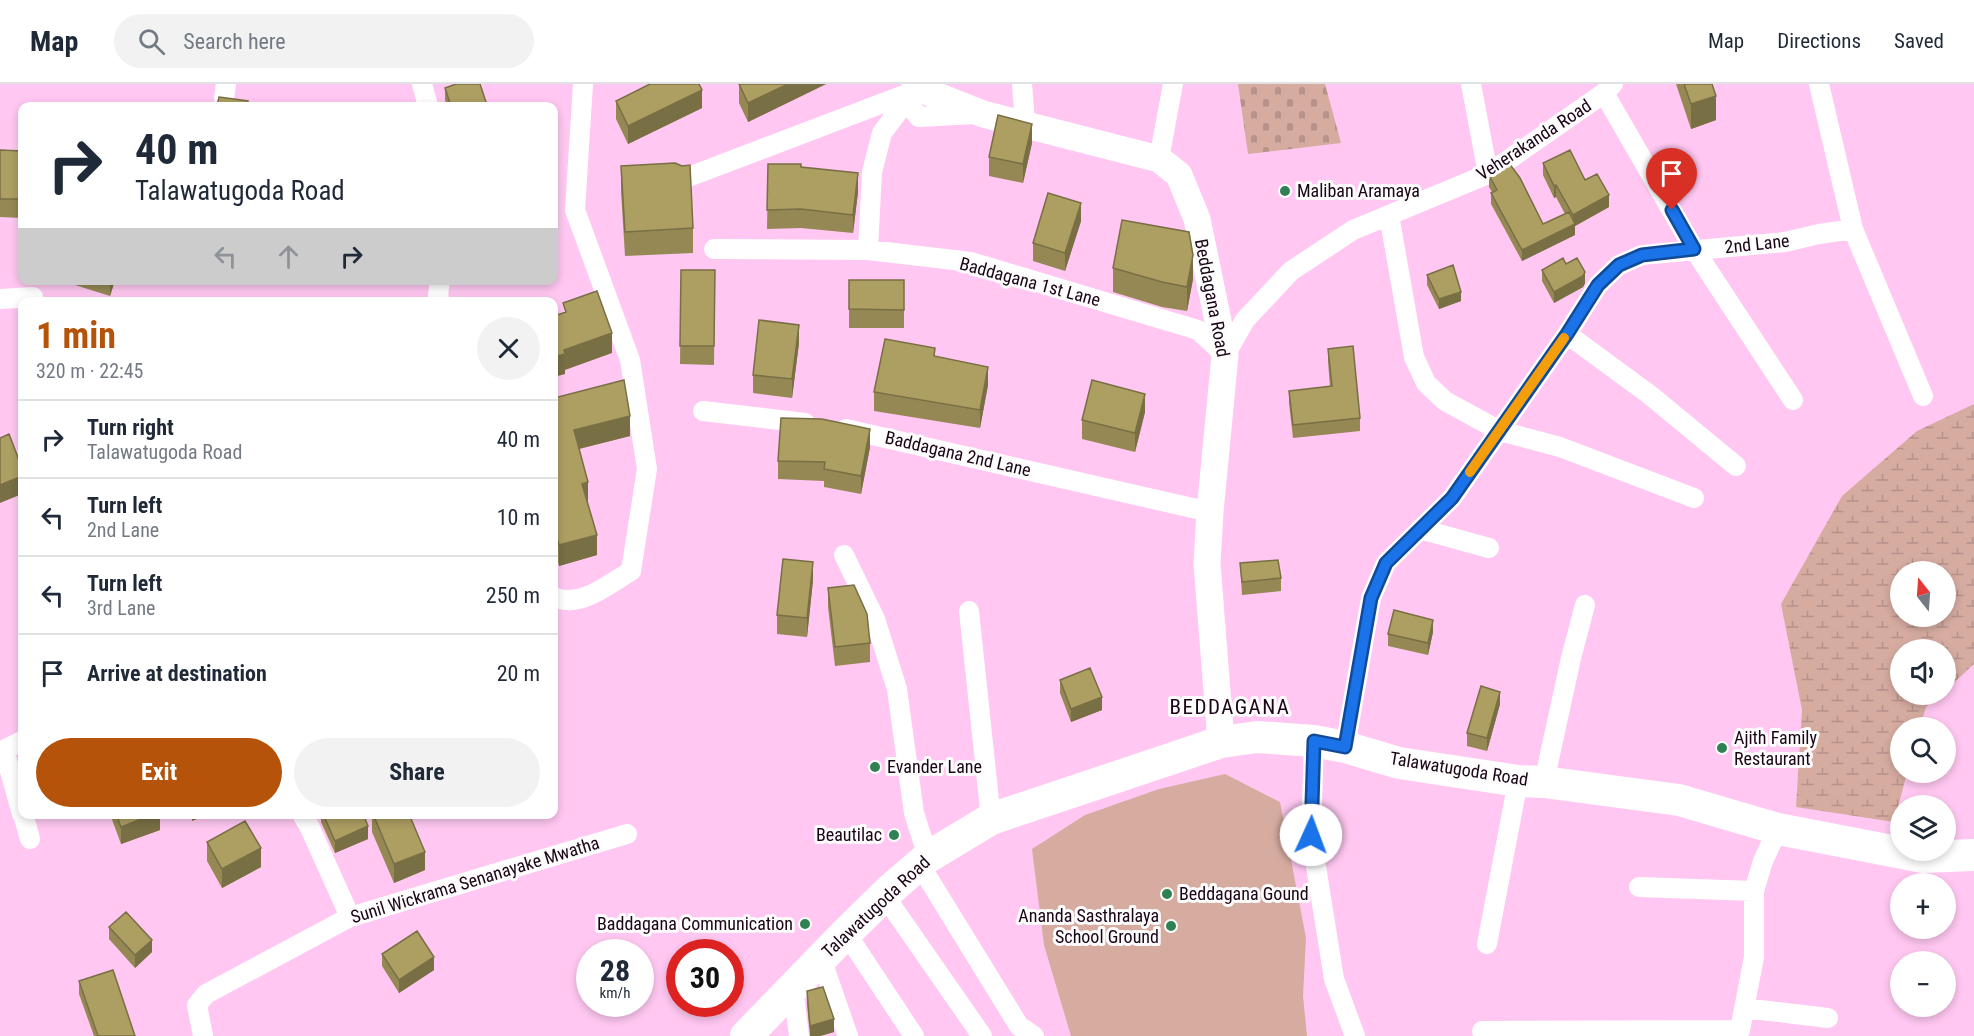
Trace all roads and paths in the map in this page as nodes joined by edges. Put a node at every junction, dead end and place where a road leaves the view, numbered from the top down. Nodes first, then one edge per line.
1 (422, 84) edge
2 (583, 84) edge
3 (1022, 84) edge
4 (1173, 84) edge
5 (1471, 84) edge
6 (1819, 84) edge
7 (1608, 89) edge
8 (914, 91) edge
9 (427, 102) edge
10 (1025, 124) junction
11 (1159, 159) junction
12 (1488, 174) junction
13 (683, 179) edge
14 (1389, 215) junction
15 (1853, 229) junction
16 (714, 249) dead end
17 (1694, 249) junction
18 (868, 250) junction
19 (33, 293) edge
20 (0, 299) edge
21 (1567, 334) junction
22 (1225, 356) junction
23 (1923, 396) dead end
24 (1793, 400) dead end
25 (703, 411) dead end
26 (1500, 431) junction
27 (1736, 466) dead end
28 (1694, 498) dead end
29 (1209, 512) junction
30 (1420, 529) junction
31 (1489, 548) dead end
32 (844, 555) dead end
33 (558, 599) edge
34 (1585, 605) dead end
35 (969, 611) dead end
36 (1314, 741) junction
37 (1221, 742) junction
38 (18, 743) edge
39 (1345, 747) junction
40 (2, 751) edge
41 (1531, 781) junction
42 (18, 799) edge
43 (24, 819) edge
44 (304, 819) edge
45 (991, 819) junction
46 (1778, 829) junction
47 (627, 834) dead end
48 (30, 839) dead end
49 (1974, 855) edge
50 (924, 861) junction
51 (1639, 887) dead end
52 (1754, 891) junction
53 (884, 895) junction
54 (350, 917) junction
55 (846, 933) junction
56 (1487, 944) dead end
57 (821, 958) junction
58 (793, 988) junction
59 (1744, 1008) junction
60 (1828, 1018) dead end
61 (1482, 1031) dead end
62 (1738, 1033) edge
63 (203, 1036) edge
64 (746, 1036) edge
65 (799, 1036) edge
66 (848, 1036) edge
67 (914, 1036) edge
68 (982, 1036) edge
69 (1034, 1036) edge
70 (1355, 1036) edge

1 - 9 street
2 - 33 street
3 - 10 street
4 - 11 street
5 - 12 street
6 - 15 street
7 - 12 street, Veherakanda Road
7 - 17 street
8 - 10 street, Beddagana Road
8 - 13 street
8 - 18 street
10 - 11 street, Beddagana Road
11 - 22 street, Beddagana Road
12 - 14 street, Veherakanda Road
14 - 22 street, Veherakanda Road
14 - 26 street
15 - 17 street, 2nd Lane
15 - 23 street
16 - 18 street, Baddagana 1st Lane
17 - 21 street, 2nd Lane
17 - 24 street
18 - 22 street, Baddagana 1st Lane
19 - 20 street
21 - 26 street, 2nd Lane
21 - 27 street
22 - 29 street, Beddagana Road
25 - 29 street, Baddagana 2nd Lane
26 - 28 street
26 - 30 street, 2nd Lane
29 - 37 street, Beddagana Road
30 - 31 street
30 - 39 street, 2nd Lane
32 - 50 street
34 - 41 street
35 - 45 street
36 - 37 main road, Talawatugoda Road
36 - 39 main road, Talawatugoda Road
36 - 70 street
37 - 45 main road, Talawatugoda Road
38 - 40 street
39 - 41 main road, Talawatugoda Road
40 - 42 street
41 - 46 main road, Talawatugoda Road
41 - 56 street
43 - 48 street
44 - 54 street
45 - 50 main road, Talawatugoda Road
46 - 49 main road, Talawatugoda Road
46 - 52 street
47 - 54 street, Sunil Wickrama Senanayake Mwatha
50 - 53 main road, Talawatugoda Road
50 - 69 street
51 - 52 street
52 - 59 street
53 - 55 main road, Talawatugoda Road
53 - 68 street
54 - 63 street, Sunil Wickrama Senanayake Mwatha
55 - 57 main road, Talawatugoda Road
55 - 67 street
57 - 58 main road, Talawatugoda Road
57 - 66 street
58 - 64 main road, Talawatugoda Road
58 - 65 street
59 - 60 street
59 - 62 street
61 - 62 street

